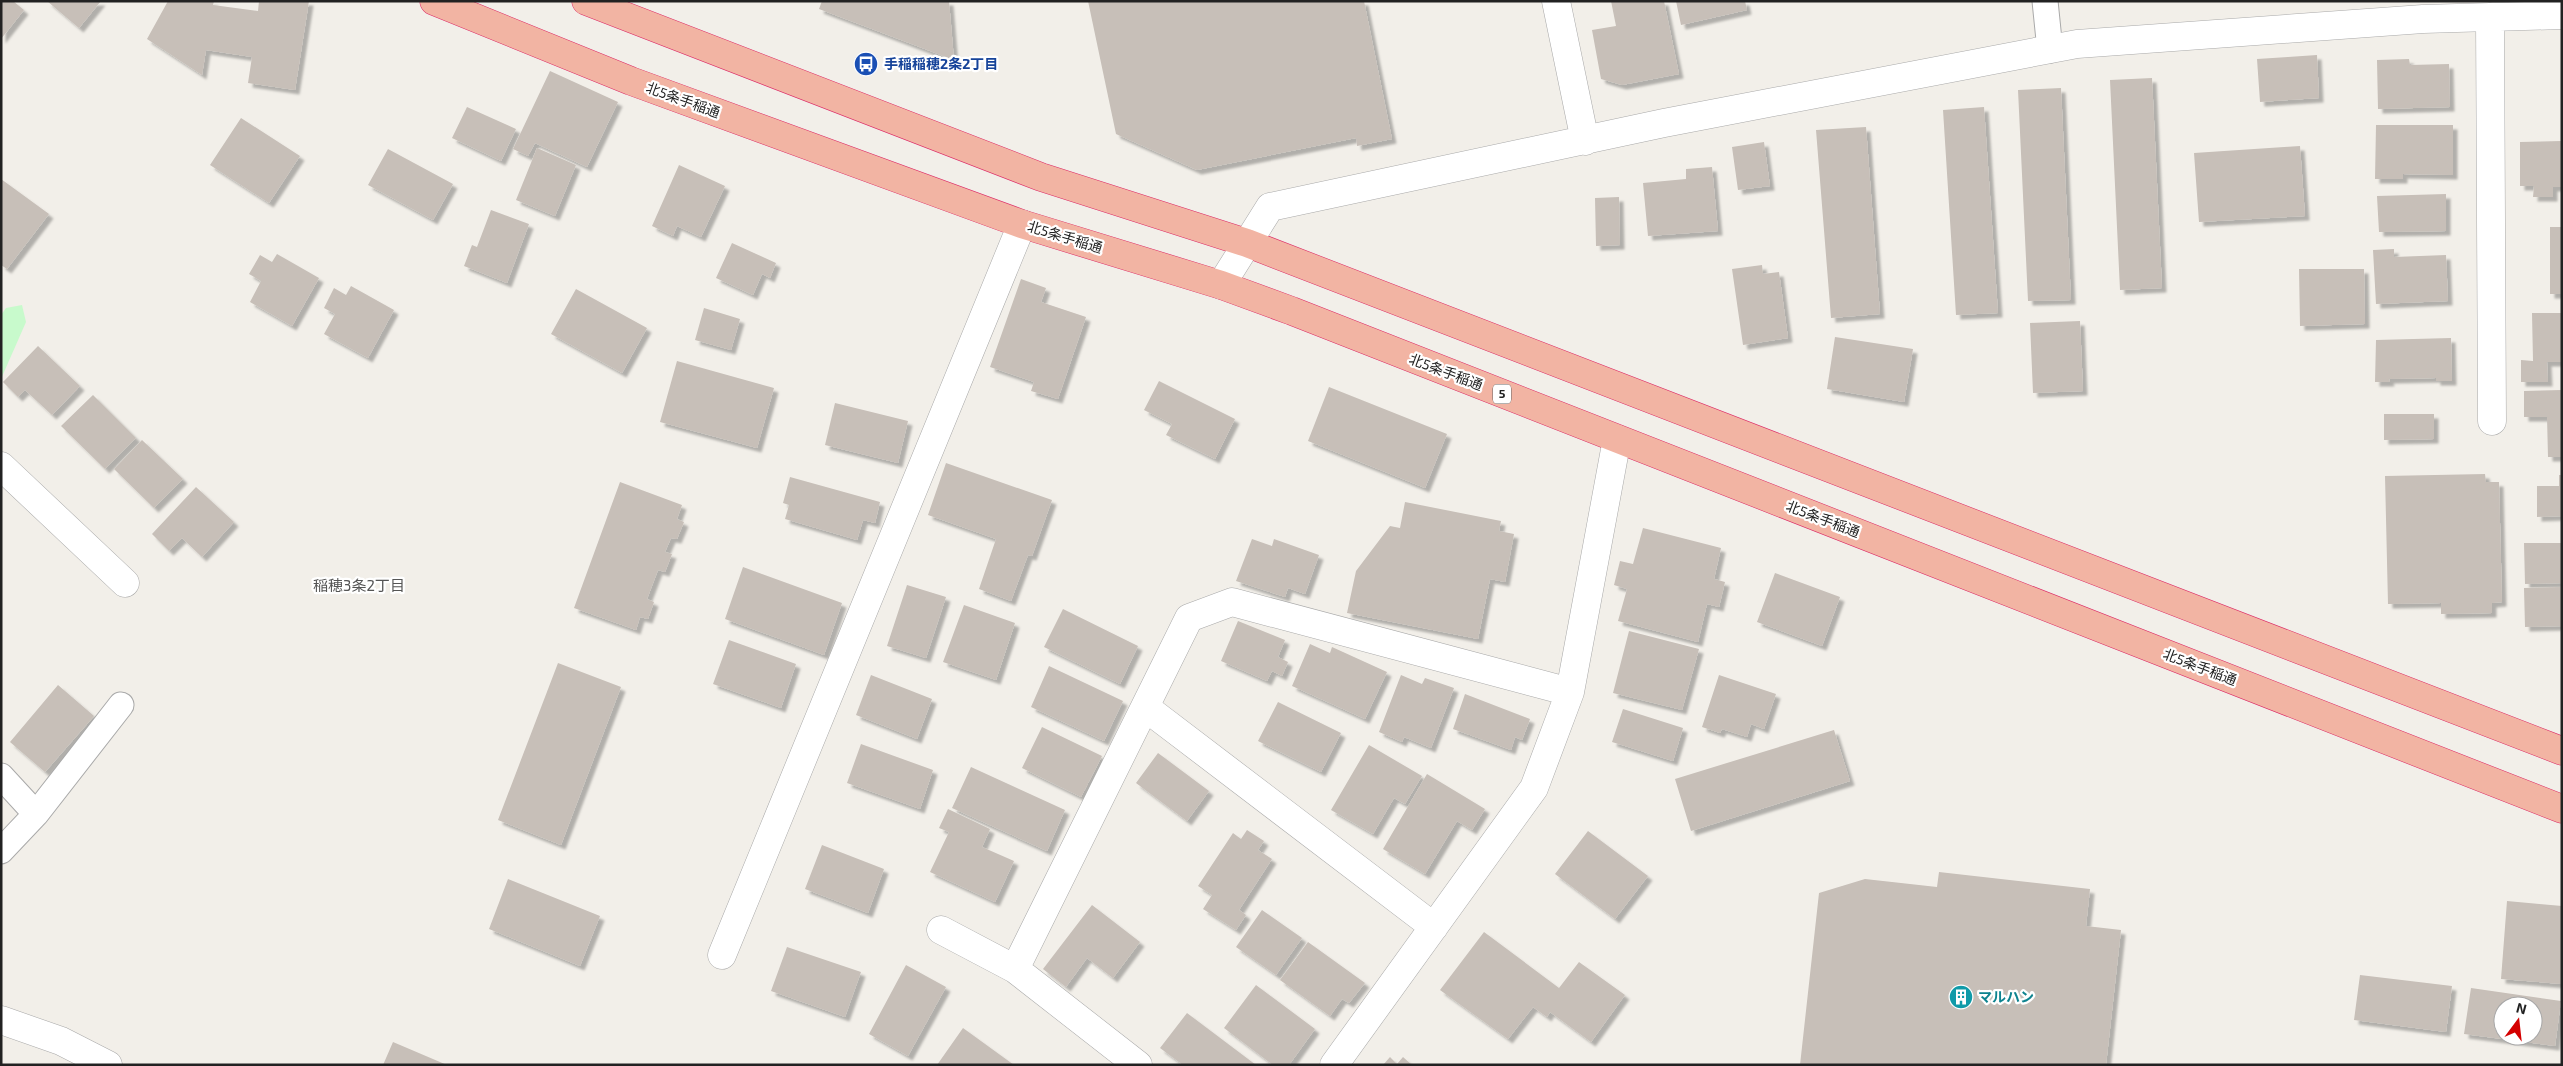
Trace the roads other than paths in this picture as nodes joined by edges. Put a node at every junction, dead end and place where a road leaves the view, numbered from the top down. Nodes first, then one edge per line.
1 (434, 1) edge
2 (586, 1) edge
3 (1556, 1) edge
4 (2045, 1) edge
5 (2520, 9) edge
6 (2339, 13) edge
7 (2562, 15) edge
8 (2490, 17) junction
9 (2050, 50) junction
10 (1584, 141) junction
11 (1022, 224) junction
12 (1247, 242) junction
13 (1221, 285) junction
14 (2492, 421) dead end
15 (1617, 438) junction
16 (1, 466) edge
17 (125, 583) dead end
18 (1570, 692) junction
19 (121, 705) dead end
20 (1145, 707) junction
21 (2562, 751) edge
22 (1, 776) edge
23 (2562, 809) edge
24 (36, 814) junction
25 (1, 851) edge
26 (1434, 927) junction
27 (941, 930) dead end
28 (722, 955) dead end
29 (1015, 969) junction
30 (1, 1020) edge
31 (108, 1065) edge
32 (1138, 1065) edge
33 (1334, 1065) edge

1 - 11 highway, 北5条手稲通 / 5
2 - 12 highway
3 - 10 street
4 - 9 lane
5 - 7 street
5 - 8 street
6 - 8 street
6 - 9 street
8 - 14 street
9 - 10 street
10 - 12 street
11 - 13 highway, 北5条手稲通 / 5
11 - 28 street
12 - 13 street
12 - 21 highway
13 - 15 highway, 北5条手稲通 / 5
15 - 18 street
15 - 23 highway, 北5条手稲通 / 5
16 - 17 street
18 - 20 street
18 - 26 street
19 - 24 lane
20 - 26 street
20 - 29 street
22 - 24 lane
24 - 25 lane
26 - 33 street
27 - 29 street
29 - 32 street
30 - 31 street

